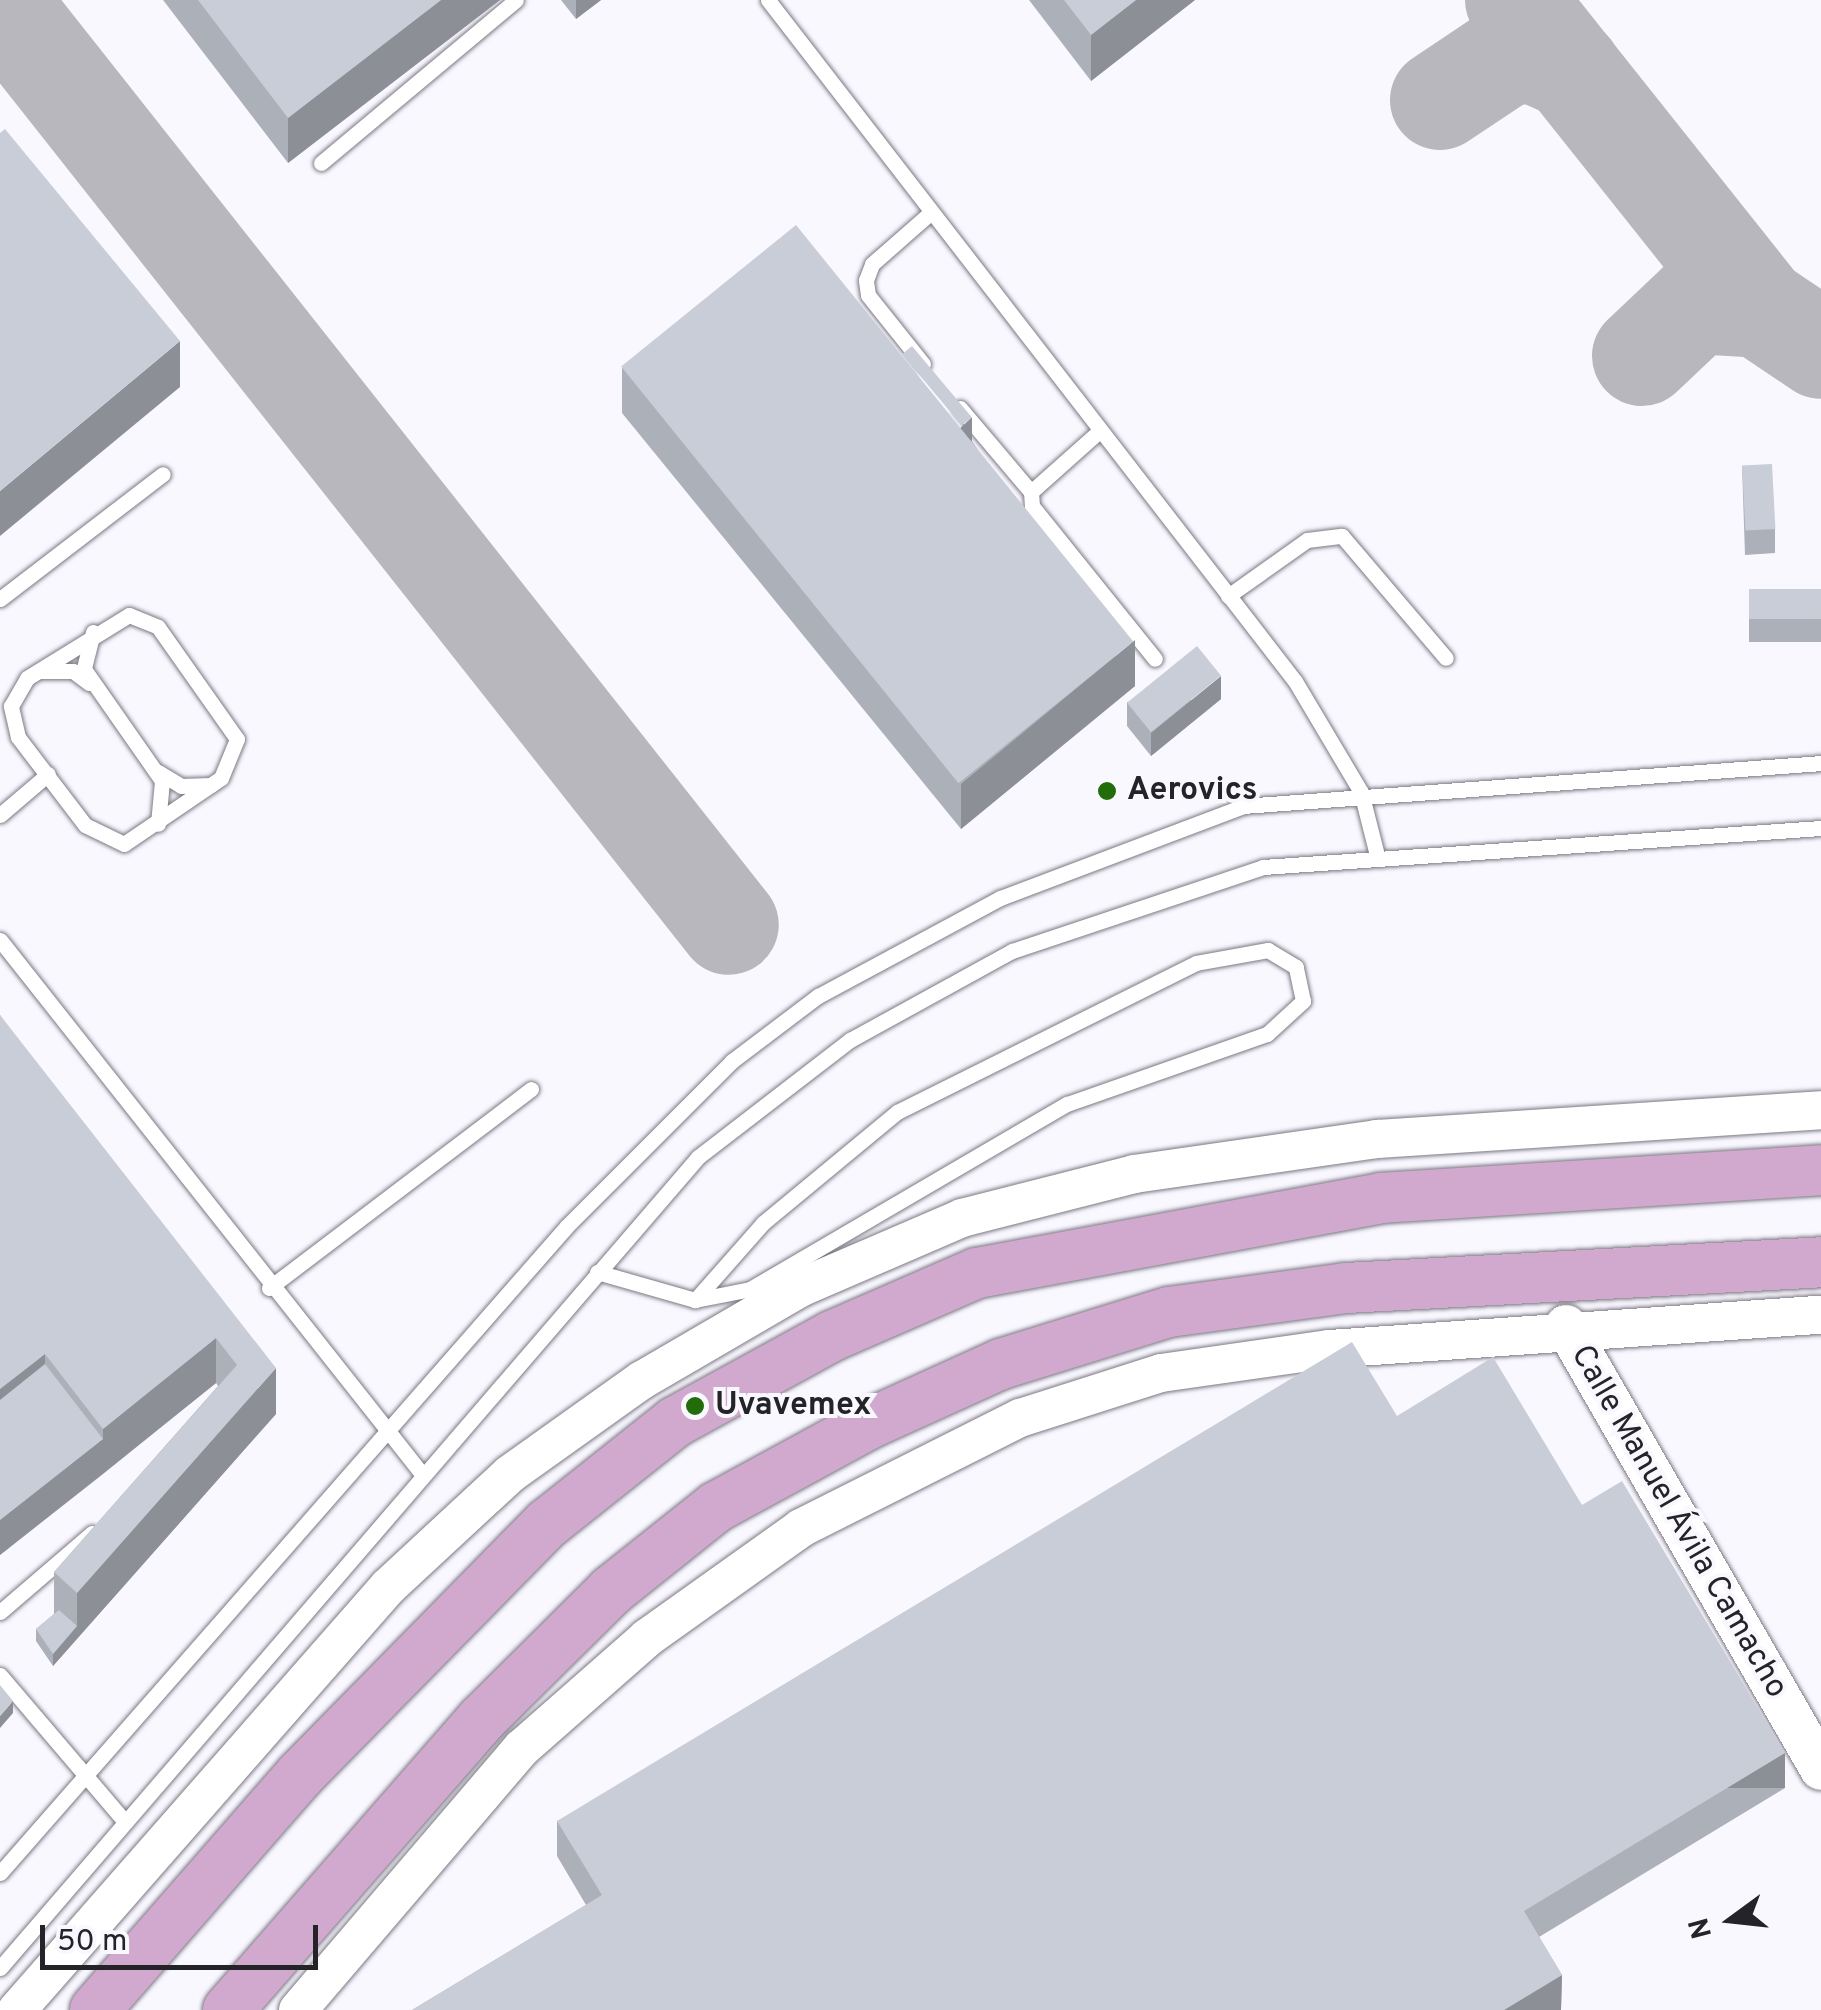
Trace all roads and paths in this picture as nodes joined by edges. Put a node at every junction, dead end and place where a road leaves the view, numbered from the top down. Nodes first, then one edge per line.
1 (516, 0) edge
2 (768, 0) edge
3 (320, 163) dead end
4 (929, 214) junction
5 (1096, 434) junction
6 (163, 474) dead end
7 (1031, 492) junction
8 (1228, 596) junction
9 (0, 599) edge
10 (99, 625) junction
11 (1446, 658) dead end
12 (1155, 659) dead end
13 (26, 678) junction
14 (89, 683) junction
15 (1821, 763) edge
16 (156, 770) junction
17 (48, 774) junction
18 (221, 778) junction
19 (1361, 792) junction
20 (0, 815) edge
21 (1821, 828) edge
22 (150, 834) junction
23 (1378, 859) junction
24 (0, 940) edge
25 (531, 1089) dead end
26 (1821, 1110) edge
27 (1821, 1170) edge
28 (1821, 1262) edge
29 (597, 1272) junction
30 (269, 1288) junction
31 (695, 1300) junction
32 (1821, 1314) edge
33 (1566, 1326) junction
34 (383, 1432) junction
35 (422, 1474) junction
36 (102, 1524) edge
37 (0, 1612) edge
38 (0, 1675) edge
39 (1821, 1769) edge
40 (90, 1778) junction
41 (125, 1822) junction
42 (0, 1873) edge
43 (0, 1968) edge
44 (18, 2010) edge
45 (96, 2010) edge
46 (228, 2010) edge
47 (298, 2010) edge

1 - 3 lane
2 - 4 lane
4 - 5 lane
4 - 7 lane
5 - 7 lane
5 - 8 lane
6 - 9 lane
7 - 12 lane
8 - 11 lane
8 - 19 lane
10 - 13 lane
10 - 14 lane
10 - 18 lane
13 - 14 lane
13 - 17 lane
14 - 16 lane
15 - 19 lane
16 - 18 lane
16 - 22 lane
17 - 20 lane
17 - 22 lane
18 - 22 lane
19 - 23 lane
19 - 34 lane
21 - 23 lane
23 - 29 lane
24 - 30 lane
25 - 30 lane
26 - 44 street
27 - 45 main road
28 - 46 main road
29 - 31 lane
29 - 35 lane
30 - 34 lane
31 - 31 lane
32 - 33 street
33 - 39 main road, Calle Manuel Ávila Camacho
33 - 47 street
34 - 35 lane
34 - 40 lane
35 - 41 lane
36 - 37 lane
38 - 40 lane
40 - 41 lane
40 - 42 lane
41 - 43 lane

